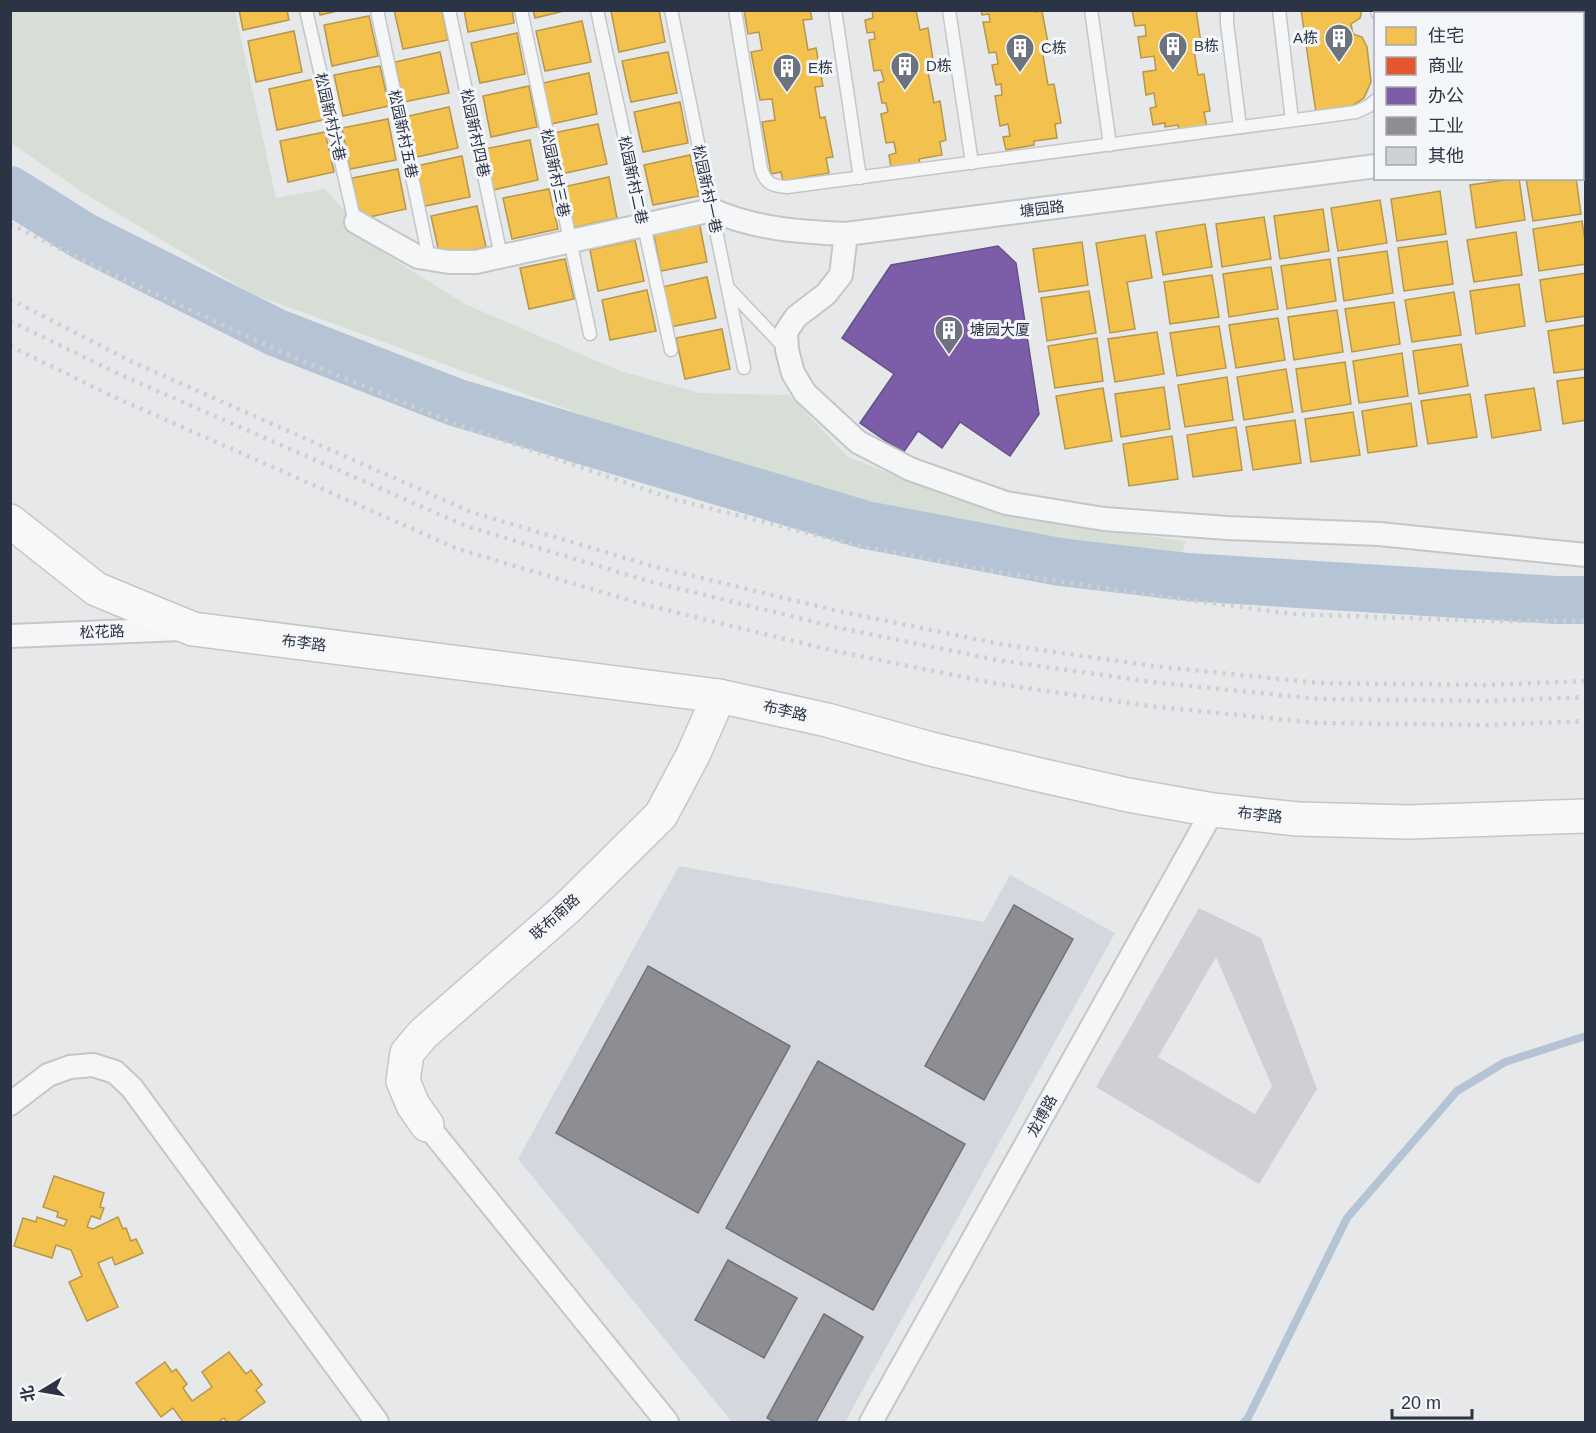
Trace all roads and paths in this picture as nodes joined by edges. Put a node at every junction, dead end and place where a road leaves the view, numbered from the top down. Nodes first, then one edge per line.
1 (306, 10) edge
2 (377, 10) edge
3 (449, 10) edge
4 (521, 10) edge
5 (597, 10) edge
6 (670, 10) edge
7 (735, 10) edge
8 (834, 10) edge
9 (949, 10) edge
10 (1091, 10) edge
11 (1227, 10) edge
12 (1279, 10) edge
13 (1374, 102) edge
14 (1292, 120) junction
15 (1240, 128) junction
16 (1110, 145) junction
17 (972, 163) junction
18 (1374, 166) edge
19 (860, 178) junction
20 (712, 210) junction
21 (356, 222) joint
22 (643, 225) junction
23 (846, 234) junction
24 (569, 241) junction
25 (501, 256) junction
26 (429, 258) junction
27 (728, 288) junction
28 (590, 334) dead end
29 (671, 350) dead end
30 (787, 350) junction
31 (744, 368) dead end
32 (10, 521) edge
33 (1586, 555) edge
34 (193, 628) junction
35 (10, 636) edge
36 (719, 696) junction
37 (1213, 810) junction
38 (1586, 816) edge
39 (10, 1104) edge
40 (427, 1125) joint
41 (377, 1422) edge
42 (667, 1422) edge
43 (871, 1422) edge

1 - 21 lane, 松园新村六巷
2 - 26 lane, 松园新村五巷
3 - 25 lane, 松园新村四巷
4 - 24 lane, 松园新村三巷
5 - 22 lane, 松园新村二巷
6 - 20 lane, 松园新村一巷
7 - 19 lane
8 - 19 lane
9 - 17 lane
10 - 16 lane
11 - 15 lane
12 - 14 lane
13 - 14 lane
14 - 15 lane
15 - 16 lane
16 - 17 lane
17 - 19 lane
18 - 23 street, 塘园路
20 - 22 street
20 - 23 street, 塘园路
20 - 27 lane, 松园新村一巷
21 - 26 street
22 - 24 street
22 - 29 lane, 松园新村二巷
23 - 30 street
24 - 25 street
24 - 28 lane, 松园新村三巷
25 - 26 street
27 - 30 lane
27 - 31 lane, 松园新村一巷
30 - 33 street
32 - 34 main road, 布李路
34 - 35 street, 松花路
34 - 36 main road, 布李路
36 - 37 main road, 布李路
36 - 40 main road, 联布南路
37 - 38 main road, 布李路
37 - 43 street, 龙博路
39 - 41 street
40 - 42 street

